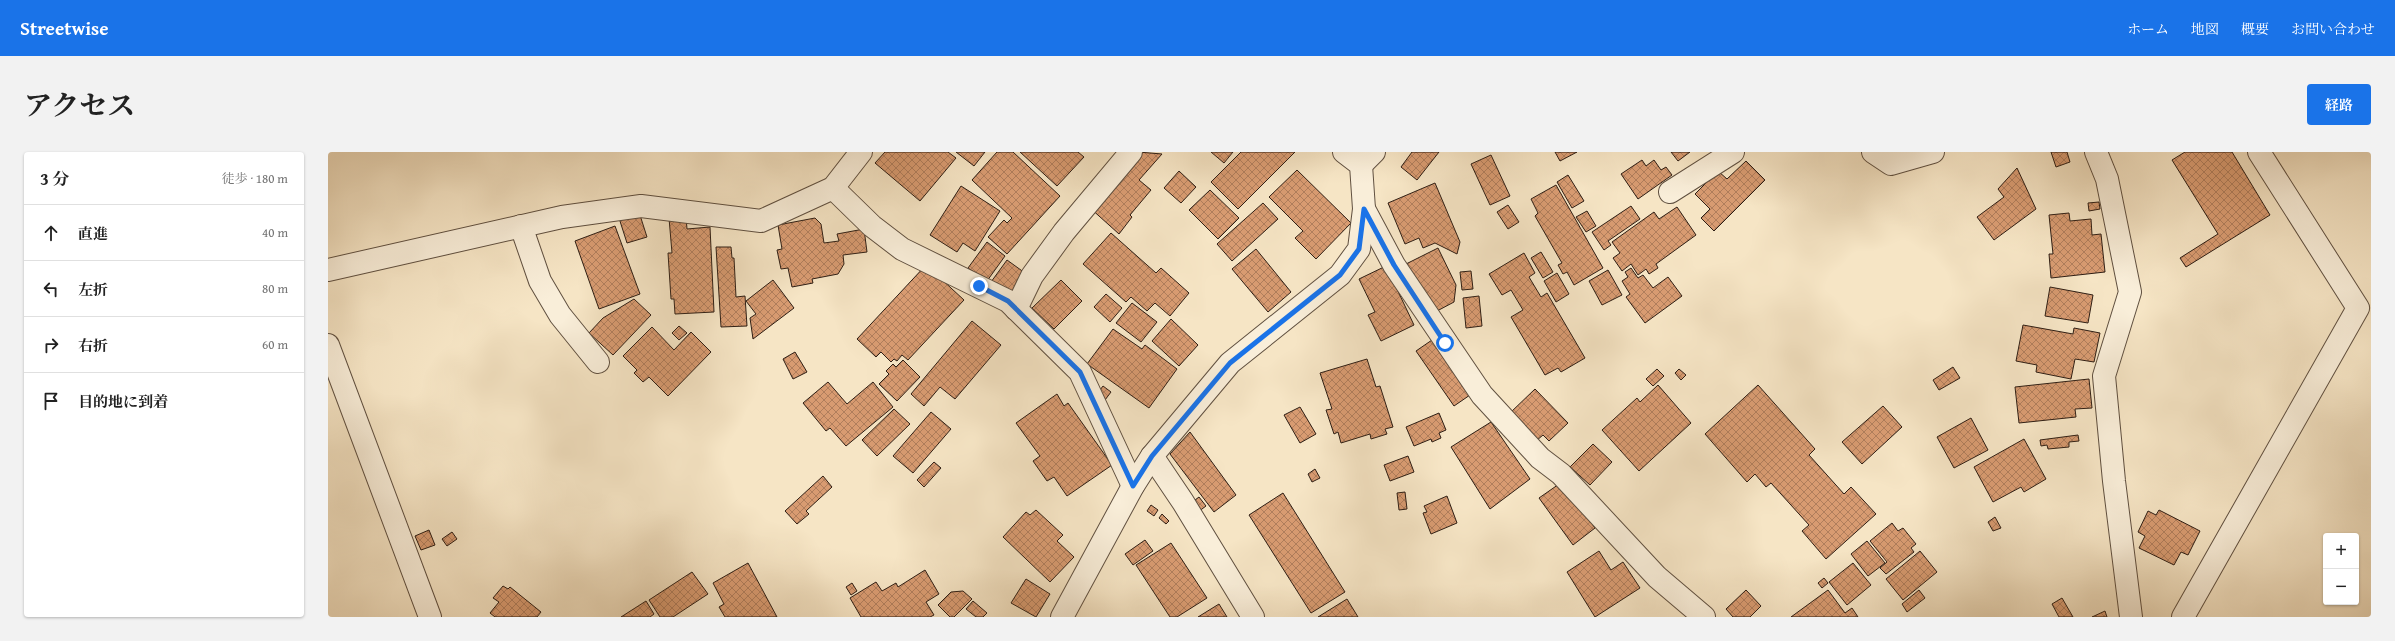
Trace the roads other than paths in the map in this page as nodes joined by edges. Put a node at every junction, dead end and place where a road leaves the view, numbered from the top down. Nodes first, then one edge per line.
1 (861, 152) edge
2 (1131, 152) edge
3 (1733, 152) edge
4 (1873, 152) edge
5 (1933, 152) edge
6 (2096, 152) edge
7 (2259, 152) edge
8 (1360, 156) edge
9 (833, 188) junction
10 (1670, 192) dead end
11 (1364, 209) junction
12 (521, 226) junction
13 (328, 270) edge
14 (1016, 309) junction
15 (328, 345) edge
16 (598, 362) dead end
17 (1152, 456) junction
18 (1133, 486) junction
19 (430, 617) edge
20 (1062, 617) edge
21 (1253, 617) edge
22 (1704, 617) edge
23 (2131, 617) edge
24 (2183, 617) edge

1 - 9 street
2 - 14 street
3 - 10 street
4 - 5 street
6 - 23 street
7 - 24 street
8 - 11 street
9 - 12 street
9 - 14 street
11 - 17 street
11 - 22 street
12 - 13 street
12 - 16 street
14 - 18 street
15 - 19 street
17 - 18 street
17 - 21 street
18 - 20 street

